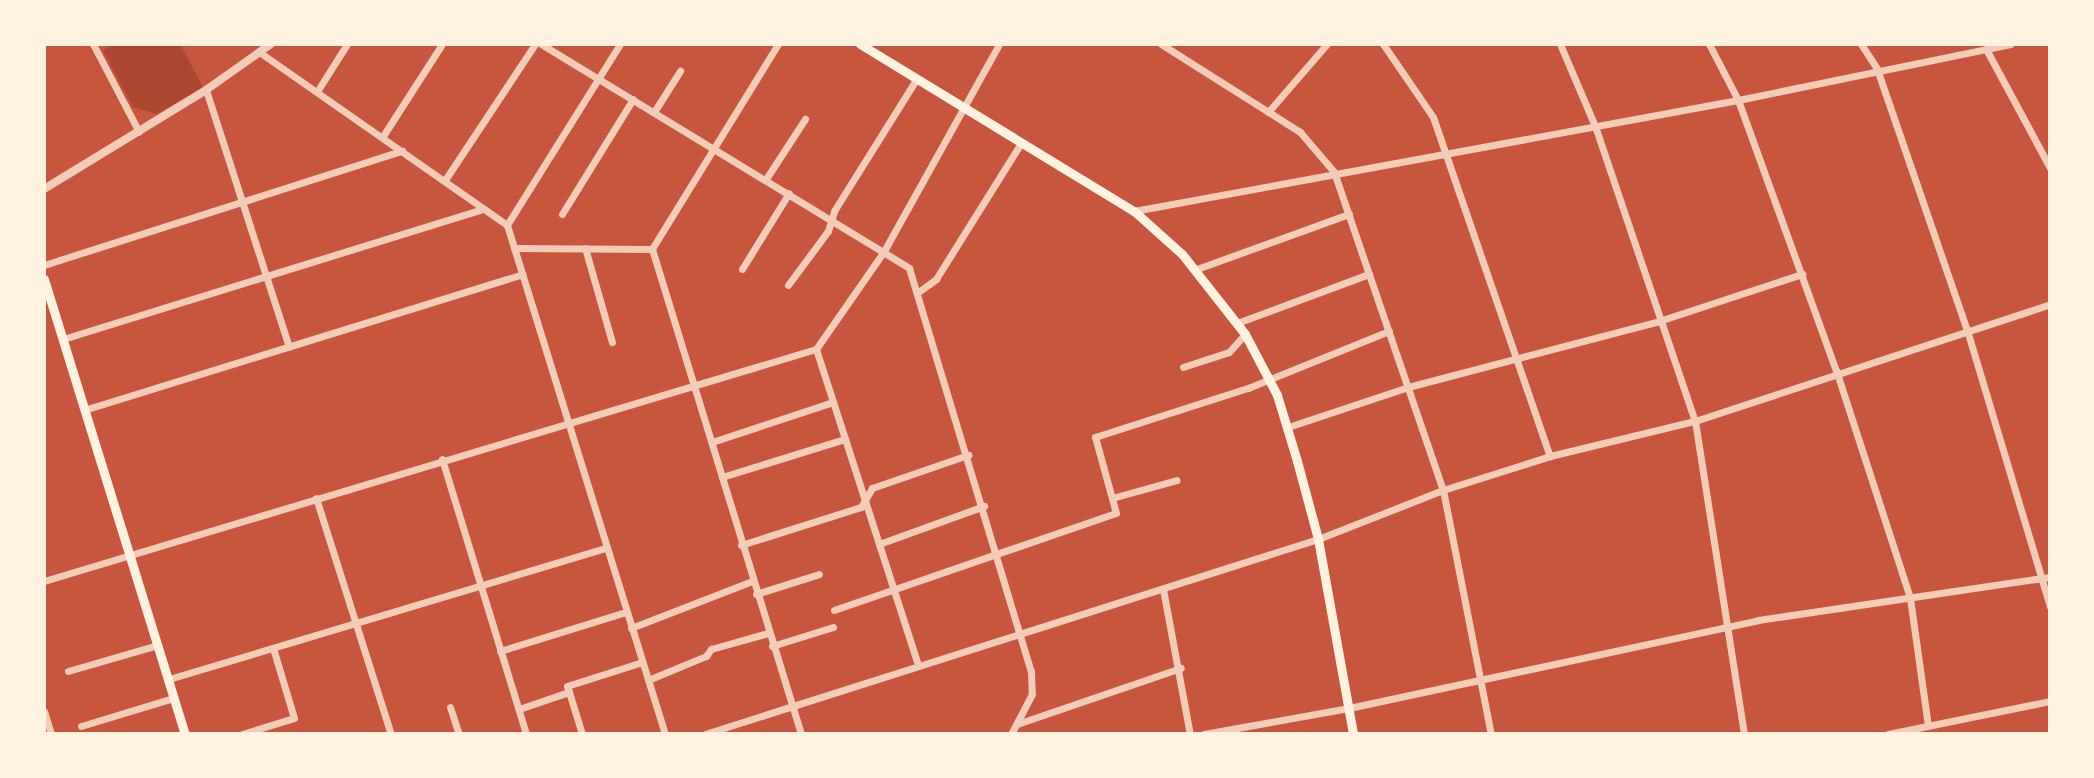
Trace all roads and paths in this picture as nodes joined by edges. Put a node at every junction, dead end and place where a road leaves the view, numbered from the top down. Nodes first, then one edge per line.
1 (271, 44) edge
2 (347, 44) edge
3 (442, 44) edge
4 (538, 44) edge
5 (620, 44) edge
6 (778, 44) edge
7 (860, 44) edge
8 (999, 44) edge
9 (1161, 44) edge
10 (1327, 44) edge
11 (1383, 44) edge
12 (1560, 44) edge
13 (1709, 44) edge
14 (1861, 44) edge
15 (2010, 44) edge
16 (95, 45) edge
17 (1986, 49) junction
18 (262, 54) junction
19 (1877, 69) junction
20 (680, 71) dead end
21 (917, 78) junction
22 (598, 79) junction
23 (206, 90) junction
24 (318, 90) junction
25 (633, 99) junction
26 (1738, 100) junction
27 (962, 107) junction
28 (654, 112) junction
29 (1268, 112) junction
30 (805, 119) dead end
31 (1595, 126) junction
32 (139, 132) junction
33 (383, 136) junction
34 (1021, 143) junction
35 (713, 147) junction
36 (402, 151) junction
37 (1447, 151) junction
38 (2050, 168) edge
39 (1334, 172) junction
40 (766, 179) junction
41 (445, 180) junction
42 (44, 189) edge
43 (789, 193) junction
44 (244, 203) junction
45 (483, 209) junction
46 (1134, 211) junction
47 (562, 214) dead end
48 (1349, 214) junction
49 (833, 219) junction
50 (507, 225) junction
51 (514, 248) junction
52 (585, 248) junction
53 (652, 249) junction
54 (884, 251) junction
55 (44, 265) edge
56 (742, 269) dead end
57 (1194, 270) junction
58 (522, 274) junction
59 (1369, 274) junction
60 (1802, 274) junction
61 (266, 276) junction
62 (44, 279) edge
63 (788, 285) dead end
64 (917, 293) junction
65 (2050, 304) edge
66 (1659, 321) junction
67 (1237, 323) junction
68 (1967, 330) junction
69 (1389, 331) junction
70 (1245, 334) junction
71 (63, 339) junction
72 (612, 342) dead end
73 (289, 347) junction
74 (816, 349) junction
75 (1519, 361) junction
76 (1183, 367) dead end
77 (1836, 370) junction
78 (1269, 378) junction
79 (694, 385) junction
80 (1408, 387) junction
81 (833, 402) junction
82 (84, 410) junction
83 (1695, 421) junction
84 (565, 422) junction
85 (1288, 427) junction
86 (845, 439) junction
87 (712, 442) junction
88 (968, 455) junction
89 (1550, 456) junction
90 (442, 459) junction
91 (722, 477) junction
92 (1177, 480) dead end
93 (1443, 490) junction
94 (316, 498) junction
95 (1112, 498) junction
96 (865, 500) junction
97 (984, 506) junction
98 (1318, 539) junction
99 (879, 544) junction
100 (741, 545) junction
101 (606, 548) junction
102 (998, 554) junction
103 (131, 555) junction
104 (819, 574) dead end
105 (2047, 578) edge
106 (44, 581) edge
107 (752, 581) junction
108 (481, 587) junction
109 (1163, 589) junction
110 (894, 591) junction
111 (756, 594) junction
112 (1910, 598) junction
113 (2050, 607) edge
114 (834, 610) dead end
115 (626, 612) junction
116 (356, 624) junction
117 (1729, 626) junction
118 (833, 627) dead end
119 (631, 628) junction
120 (1020, 632) junction
121 (768, 633) junction
122 (158, 645) junction
123 (772, 646) junction
124 (273, 648) junction
125 (500, 651) junction
126 (642, 662) junction
127 (917, 662) junction
128 (1181, 668) junction
129 (68, 671) dead end
130 (169, 679) junction
131 (648, 680) junction
132 (1481, 680) junction
133 (569, 692) junction
134 (174, 698) junction
135 (2050, 701) edge
136 (791, 704) junction
137 (450, 707) dead end
138 (1349, 708) junction
139 (519, 709) junction
140 (44, 711) edge
141 (1017, 724) junction
142 (81, 726) dead end
143 (1928, 726) junction
144 (51, 734) edge
145 (185, 734) edge
146 (242, 734) edge
147 (391, 734) edge
148 (459, 734) edge
149 (526, 734) edge
150 (582, 734) edge
151 (665, 734) edge
152 (705, 734) edge
153 (801, 734) edge
154 (1011, 734) edge
155 (1190, 734) edge
156 (1204, 734) edge
157 (1353, 734) edge
158 (1491, 734) edge
159 (1744, 734) edge
160 (1888, 734) edge

1 - 18 street
2 - 24 street
3 - 33 street
4 - 22 street
4 - 41 street
5 - 22 street
6 - 35 street
7 - 21 main road
8 - 27 street
9 - 29 street
10 - 29 street
11 - 37 street
12 - 31 street
13 - 26 street
14 - 19 street
15 - 17 street
16 - 32 street
17 - 19 street
17 - 38 street
18 - 23 street
18 - 24 street
19 - 26 street
19 - 68 street
20 - 28 street
21 - 27 main road
21 - 49 street
22 - 25 street
22 - 50 street
23 - 32 street
23 - 44 street
24 - 33 street
25 - 28 street
25 - 47 street
26 - 31 street
26 - 60 street
27 - 34 main road
27 - 54 street
28 - 35 street
29 - 39 street
30 - 40 street
31 - 37 street
31 - 66 street
32 - 42 street
33 - 36 street
34 - 46 main road
34 - 64 street
35 - 40 street
35 - 53 street
36 - 41 street
36 - 44 street
37 - 39 street
37 - 75 street
39 - 46 street
39 - 48 street
40 - 43 street
41 - 45 street
43 - 49 street
43 - 56 street
44 - 55 street
44 - 61 street
45 - 50 street
45 - 61 street
46 - 57 main road
48 - 57 street
48 - 59 street
49 - 54 street
49 - 63 street
50 - 51 street
51 - 52 street
51 - 58 street
52 - 53 street
52 - 72 street
53 - 79 street
54 - 64 street
54 - 74 street
57 - 67 main road
58 - 73 street
58 - 84 street
59 - 67 street
59 - 69 street
60 - 66 street
60 - 77 street
61 - 71 street
61 - 73 street
62 - 71 main road
64 - 88 street
65 - 68 street
66 - 75 street
66 - 83 street
67 - 70 main road
68 - 77 street
68 - 105 street
69 - 78 street
69 - 80 street
70 - 76 street
70 - 78 main road
71 - 82 main road
73 - 82 street
74 - 79 street
74 - 81 street
75 - 80 street
75 - 89 street
77 - 83 street
77 - 112 street
78 - 85 main road
78 - 95 street
79 - 84 street
79 - 87 street
80 - 85 street
80 - 93 street
81 - 86 street
81 - 87 street
82 - 103 main road
83 - 89 street
83 - 117 street
84 - 90 street
84 - 101 street
85 - 98 main road
86 - 91 street
86 - 96 street
87 - 91 street
88 - 96 street
88 - 97 street
89 - 93 street
90 - 94 street
90 - 108 street
91 - 100 street
92 - 95 street
93 - 98 street
93 - 132 street
94 - 103 street
94 - 116 street
95 - 102 street
96 - 99 street
96 - 100 street
97 - 99 street
97 - 102 street
98 - 109 street
98 - 138 main road
99 - 110 street
100 - 107 street
101 - 108 street
101 - 115 street
102 - 110 street
102 - 120 street
103 - 106 street
103 - 122 main road
104 - 111 street
105 - 112 street
105 - 113 street
107 - 111 street
107 - 119 street
108 - 116 street
108 - 125 street
109 - 120 street
109 - 128 street
110 - 114 street
110 - 127 street
111 - 121 street
112 - 117 street
112 - 143 street
115 - 119 street
115 - 125 street
116 - 124 street
116 - 147 street
117 - 132 street
117 - 159 street
118 - 123 street
119 - 126 street
120 - 127 street
120 - 141 street
121 - 123 street
121 - 131 street
122 - 129 street
122 - 130 main road
123 - 136 street
124 - 130 street
124 - 146 street
125 - 139 street
126 - 131 street
126 - 133 street
127 - 136 street
128 - 141 street
128 - 155 street
130 - 134 main road
131 - 151 street
132 - 138 street
132 - 158 street
133 - 139 street
133 - 150 street
134 - 142 street
134 - 145 main road
135 - 143 street
136 - 152 street
136 - 153 street
137 - 148 street
138 - 156 street
138 - 157 main road
139 - 149 street
140 - 144 street
141 - 154 street
143 - 160 street

